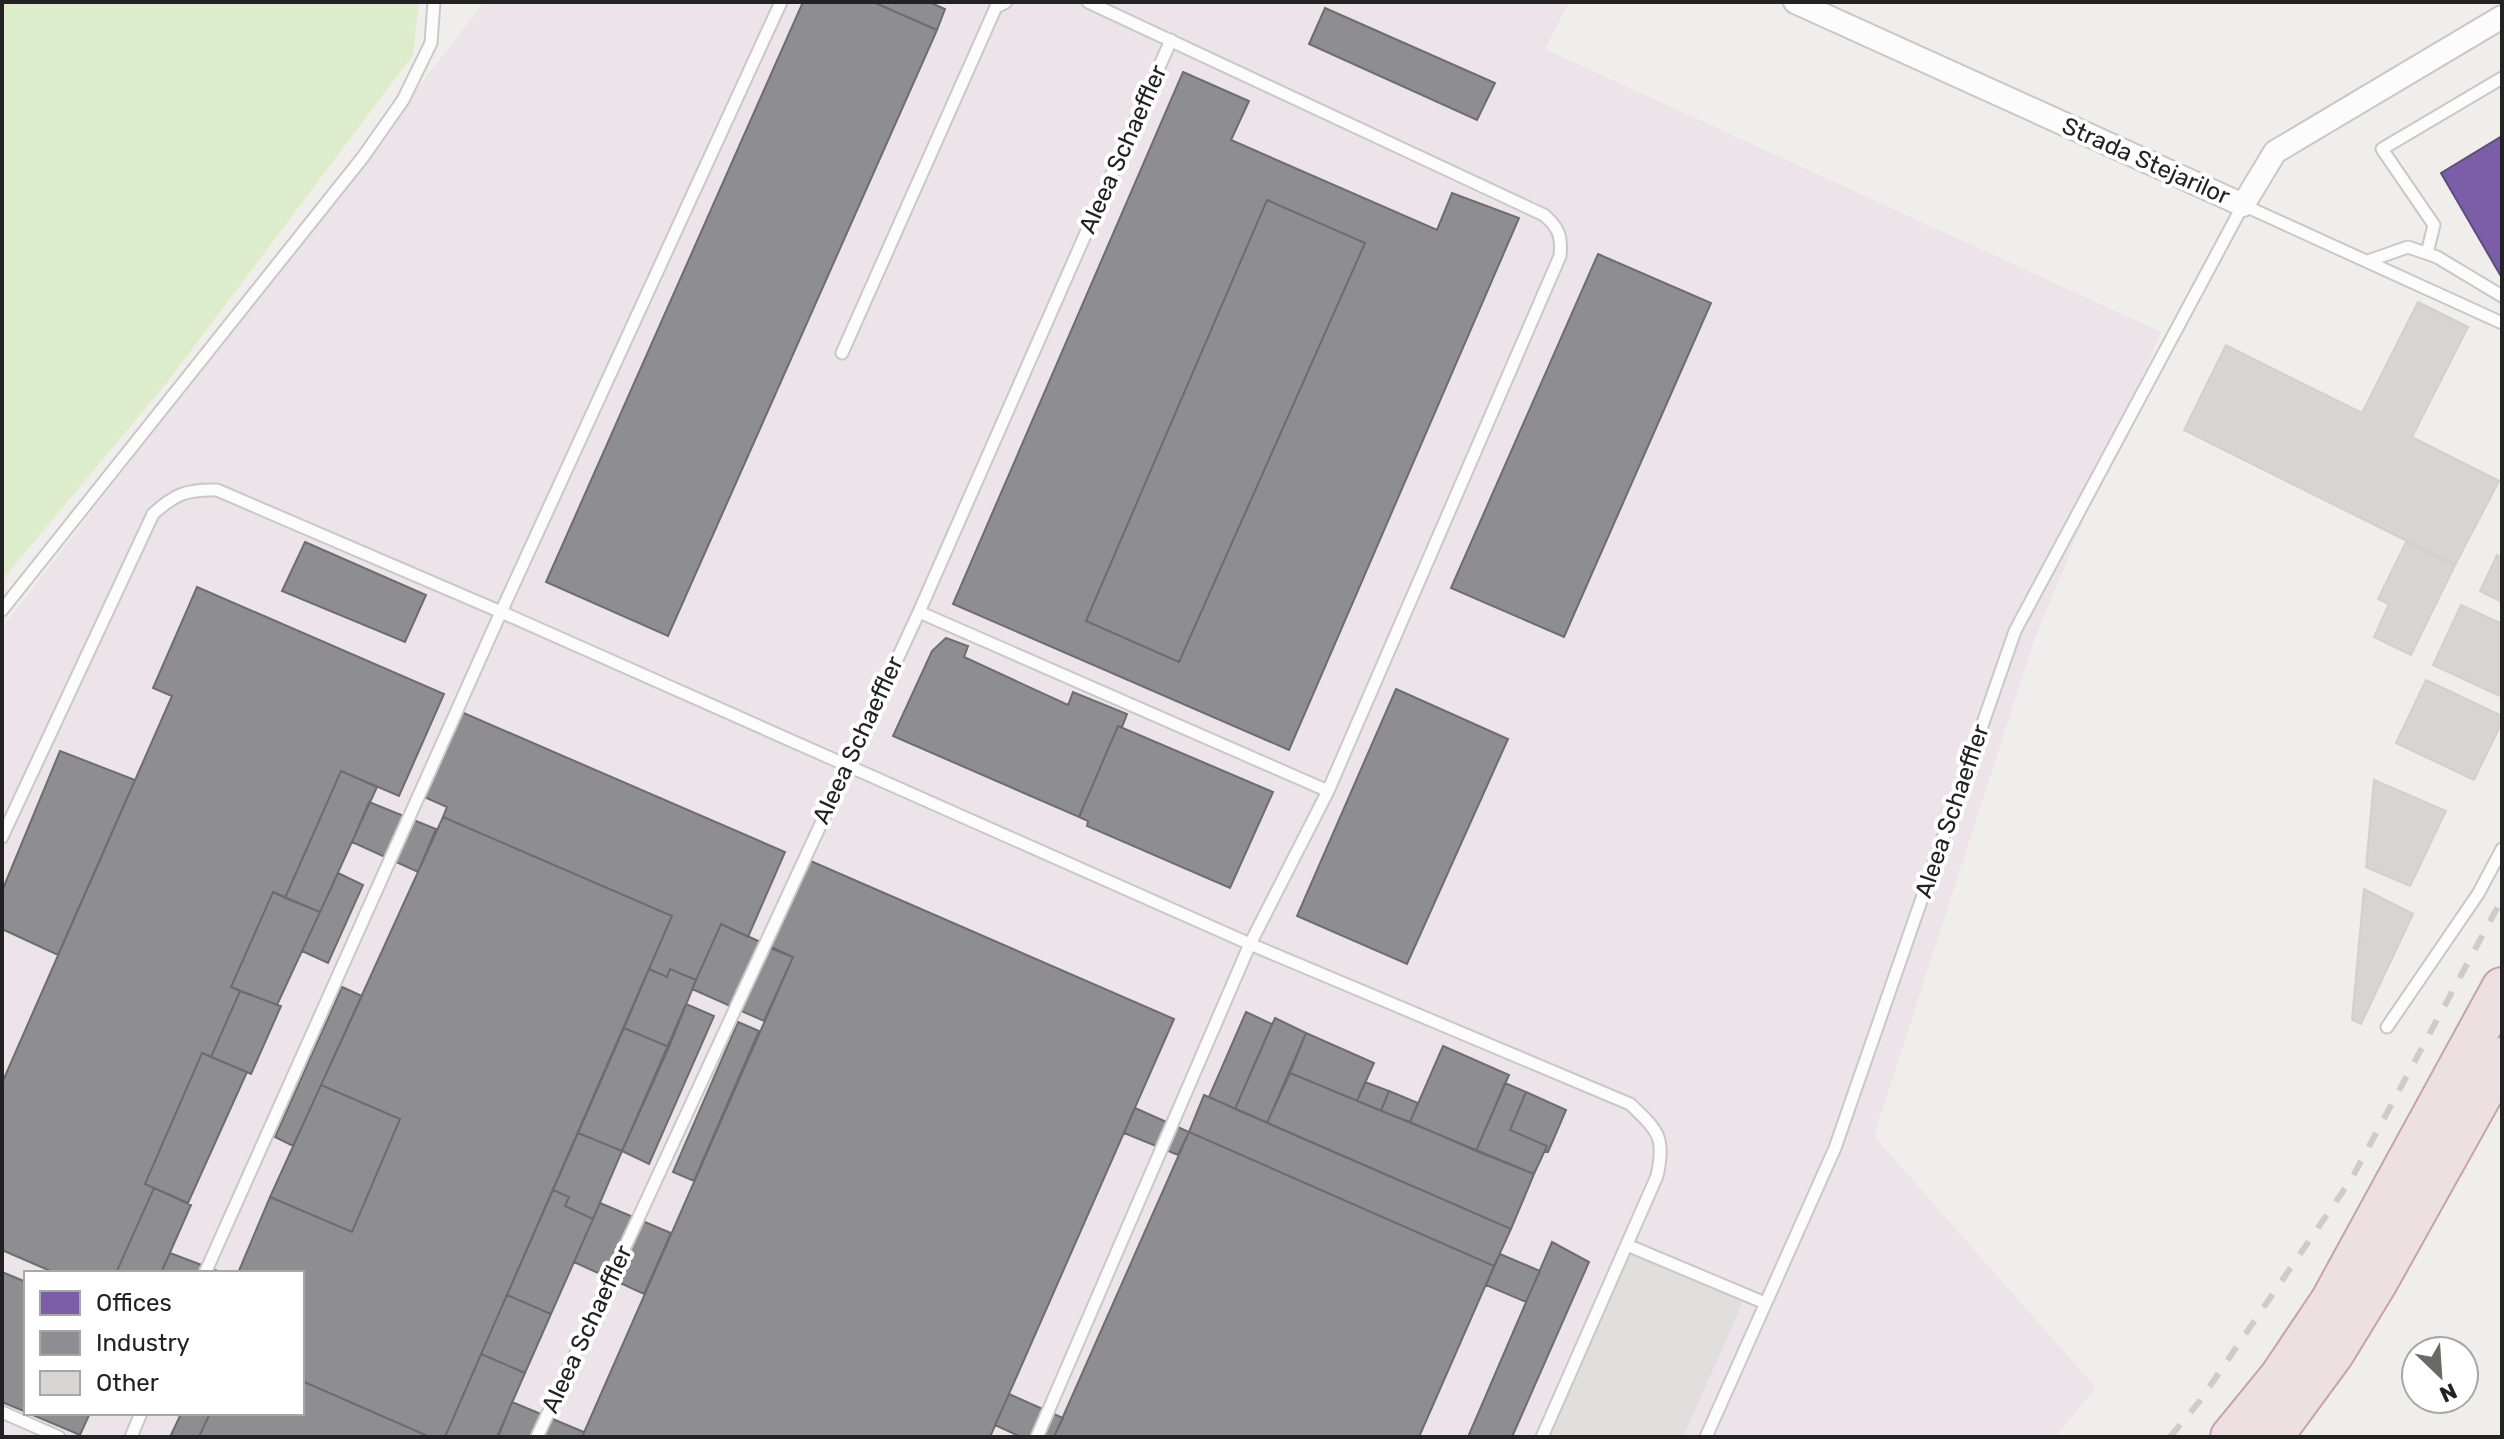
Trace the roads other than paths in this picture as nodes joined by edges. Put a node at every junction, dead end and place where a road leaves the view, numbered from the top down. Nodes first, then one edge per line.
1 (434, 2) edge
2 (781, 2) edge
3 (1006, 2) edge
4 (1088, 2) edge
5 (1795, 2) edge
6 (2502, 17) edge
7 (1171, 40) junction
8 (2502, 78) edge
9 (2243, 205) junction
10 (2427, 253) junction
11 (2368, 261) junction
12 (2502, 296) edge
13 (2502, 323) edge
14 (842, 353) dead end
15 (2, 610) edge
16 (501, 612) junction
17 (919, 612) junction
18 (846, 766) junction
19 (1328, 791) junction
20 (2, 837) edge
21 (2502, 849) edge
22 (1250, 944) junction
23 (2502, 988) edge
24 (2387, 1027) dead end
25 (2502, 1058) edge
26 (1627, 1245) junction
27 (206, 1271) edge
28 (1765, 1303) junction
29 (2, 1412) edge
30 (140, 1415) edge
31 (59, 1437) edge
32 (131, 1437) edge
33 (537, 1437) edge
34 (1037, 1437) edge
35 (1542, 1437) edge
36 (1706, 1437) edge
37 (2231, 1437) edge
38 (2272, 1437) edge

1 - 15 lane
2 - 16 lane
3 - 14 lane
4 - 7 lane
5 - 9 street, Strada Stejarilor
6 - 9 street, Strada Stejarilor
7 - 17 lane, Aleea Schaeffler
7 - 19 lane
8 - 10 lane
9 - 11 lane
9 - 28 lane, Aleea Schaeffler
10 - 11 lane
10 - 12 lane
11 - 13 lane
16 - 18 lane
16 - 20 lane
16 - 27 lane
17 - 18 lane, Aleea Schaeffler
17 - 19 lane
18 - 22 lane
18 - 33 lane, Aleea Schaeffler
19 - 22 lane
21 - 24 lane
22 - 26 lane
22 - 34 lane
23 - 37 highway
25 - 38 highway
26 - 28 lane
26 - 35 lane
28 - 36 lane, Aleea Schaeffler
29 - 31 lane
30 - 32 lane

